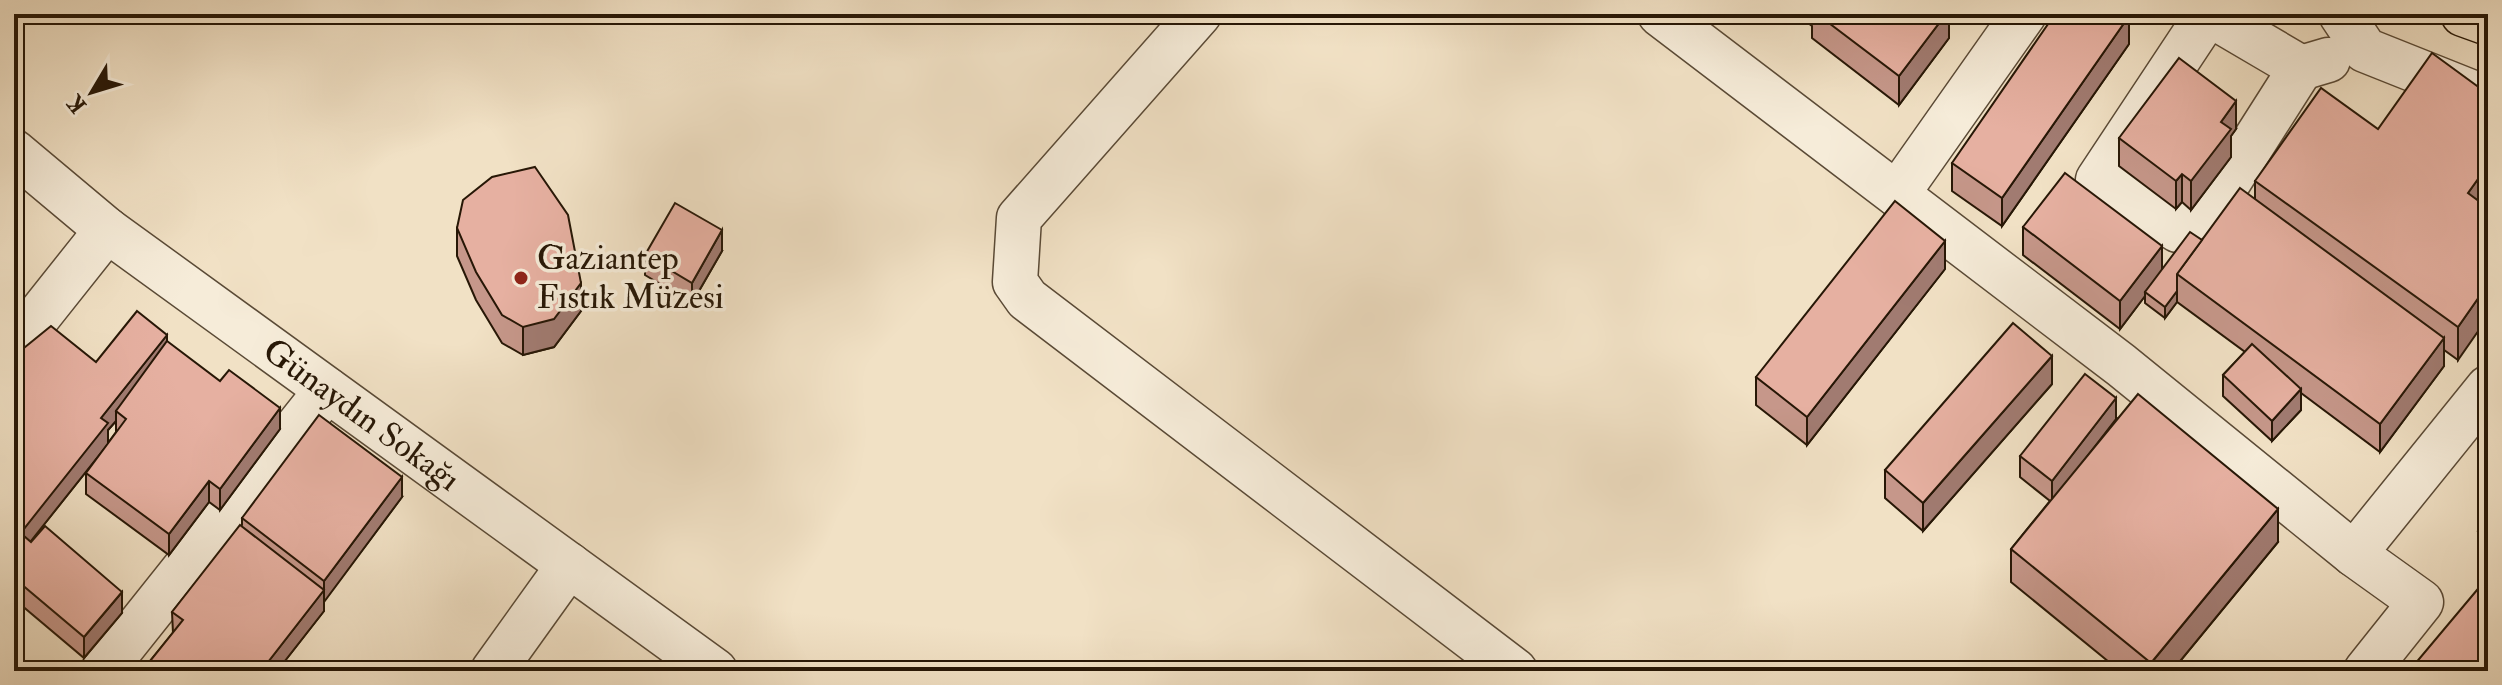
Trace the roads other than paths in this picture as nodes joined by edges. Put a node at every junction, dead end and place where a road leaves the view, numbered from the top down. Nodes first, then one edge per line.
1 (1199, 14) edge
2 (1660, 14) edge
3 (2024, 14) edge
4 (2208, 14) edge
5 (2341, 14) edge
6 (2463, 14) edge
7 (2488, 23) edge
8 (2365, 50) junction
9 (2301, 68) junction
10 (2488, 99) edge
11 (14, 152) edge
12 (1897, 194) junction
13 (107, 230) junction
14 (14, 347) edge
15 (2488, 388) edge
16 (327, 390) junction
17 (2354, 554) junction
18 (569, 565) junction
19 (103, 671) edge
20 (493, 671) edge
21 (715, 671) edge
22 (1515, 671) edge
23 (2366, 671) edge

1 - 22 street
2 - 12 street
3 - 12 street
4 - 9 street
4 - 9 street
5 - 8 street
6 - 7 main road
8 - 9 street
8 - 10 street
11 - 13 street, Günaydın Sokağı
12 - 17 street
13 - 14 street
13 - 16 street, Günaydın Sokağı
15 - 17 street
16 - 18 street, Günaydın Sokağı
16 - 19 street
17 - 23 street
18 - 20 street
18 - 21 street, Günaydın Sokağı

